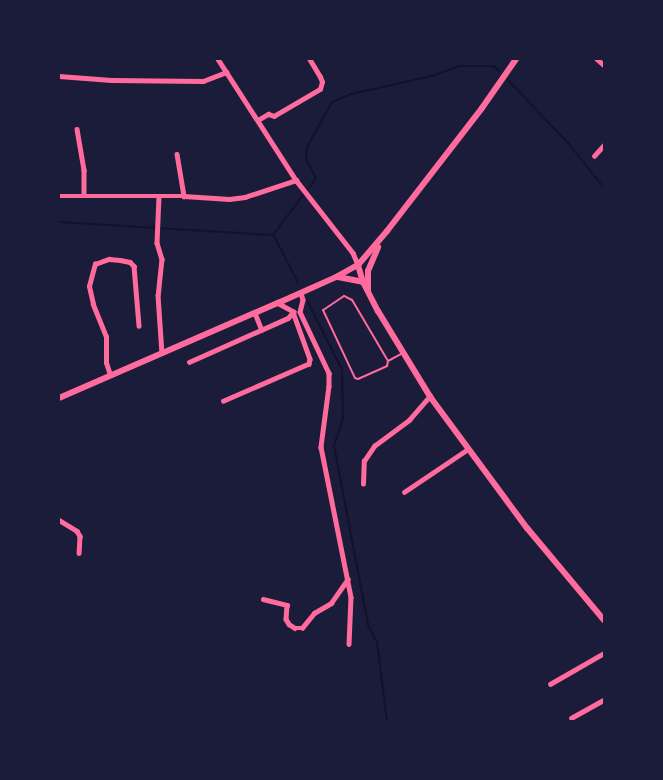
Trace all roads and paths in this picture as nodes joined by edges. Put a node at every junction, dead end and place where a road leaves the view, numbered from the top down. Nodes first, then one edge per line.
1 (218, 59) edge
2 (309, 59) edge
3 (516, 59) edge
4 (597, 59) edge
5 (604, 65) edge
6 (226, 72) junction
7 (59, 76) edge
8 (258, 120) junction
9 (77, 129) dead end
10 (604, 145) edge
11 (177, 154) dead end
12 (594, 156) dead end
13 (297, 182) junction
14 (84, 195) junction
15 (59, 196) edge
16 (184, 196) junction
17 (159, 197) junction
18 (388, 231) junction
19 (358, 265) junction
20 (336, 277) junction
21 (364, 282) junction
22 (368, 291) junction
23 (301, 293) junction
24 (278, 303) junction
25 (293, 312) junction
26 (300, 312) junction
27 (255, 313) junction
28 (139, 326) dead end
29 (262, 330) junction
30 (403, 352) junction
31 (162, 353) junction
32 (388, 361) junction
33 (189, 362) dead end
34 (110, 375) junction
35 (430, 396) junction
36 (59, 398) edge
37 (224, 401) dead end
38 (468, 449) junction
39 (363, 484) dead end
40 (404, 492) dead end
41 (59, 520) edge
42 (80, 553) dead end
43 (348, 579) junction
44 (263, 599) dead end
45 (604, 620) edge
46 (349, 644) dead end
47 (604, 653) edge
48 (550, 684) dead end
49 (604, 700) edge
50 (571, 718) dead end

1 - 6 street
2 - 8 street
3 - 18 main road
4 - 5 street
6 - 7 street
6 - 8 street
8 - 13 street
9 - 14 street
10 - 12 street
11 - 16 street
13 - 16 street
13 - 19 street
14 - 15 street
14 - 17 street
16 - 17 street
17 - 31 street
18 - 19 main road
18 - 22 main road
19 - 20 main road
19 - 21 main road
20 - 21 main road
20 - 23 main road
21 - 22 main road
22 - 30 main road
23 - 24 main road
23 - 26 street
24 - 25 street
24 - 27 main road
25 - 26 street
25 - 29 street
25 - 37 street
26 - 43 street
27 - 29 street
27 - 31 main road
28 - 34 street
29 - 33 street
30 - 32 lane
30 - 35 main road
31 - 34 main road
32 - 32 lane
34 - 36 main road
35 - 38 main road
35 - 39 street
38 - 40 street
38 - 45 main road
41 - 42 street
43 - 44 street
43 - 46 street
47 - 48 street
49 - 50 street

